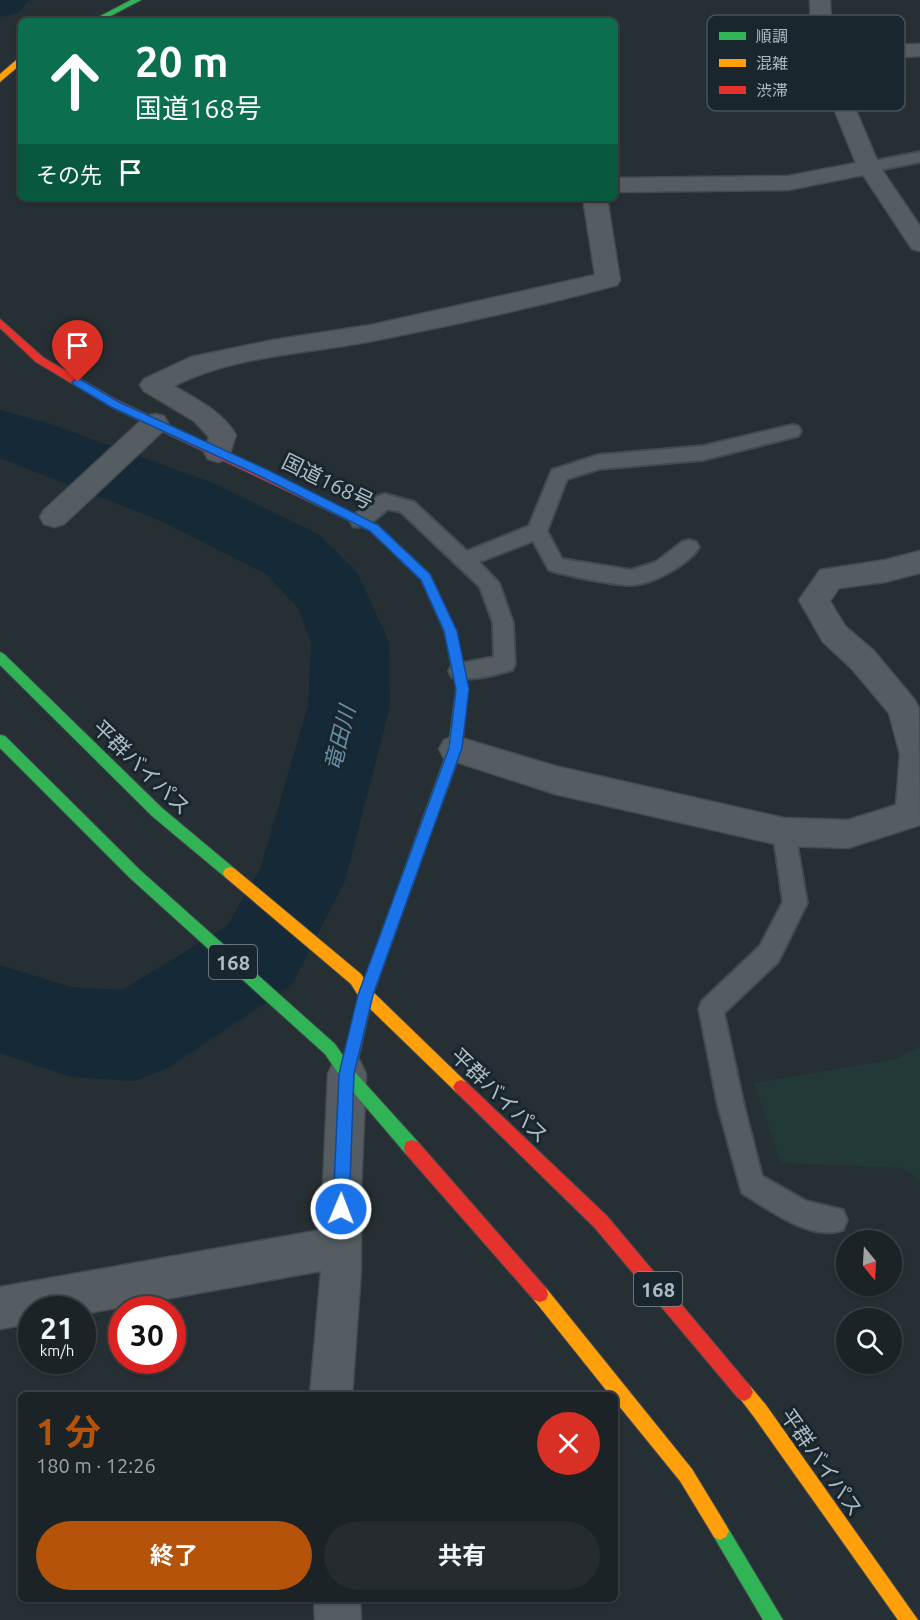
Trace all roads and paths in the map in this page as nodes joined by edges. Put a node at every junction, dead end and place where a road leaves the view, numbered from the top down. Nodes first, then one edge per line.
1 (138, 0) edge
2 (820, 0) edge
3 (821, 15) edge
4 (101, 18) edge
5 (920, 50) edge
6 (905, 51) edge
7 (18, 62) edge
8 (0, 79) edge
9 (846, 111) edge
10 (920, 157) edge
11 (869, 167) junction
12 (618, 185) edge
13 (595, 201) edge
14 (920, 244) edge
15 (0, 321) edge
16 (155, 423) junction
17 (792, 431) dead end
18 (218, 452) junction
19 (54, 517) dead end
20 (360, 521) junction
21 (537, 531) junction
22 (689, 547) dead end
23 (466, 560) junction
24 (920, 562) edge
25 (0, 657) edge
26 (459, 671) junction
27 (0, 740) edge
28 (455, 748) junction
29 (784, 832) junction
30 (366, 995) junction
31 (338, 1061) junction
32 (833, 1220) dead end
33 (341, 1247) junction
34 (0, 1308) edge
35 (330, 1392) edge
36 (337, 1602) edge
37 (338, 1620) edge
38 (774, 1620) edge
39 (909, 1620) edge

1 - 4 highway
2 - 3 street
5 - 6 street
7 - 8 highway
9 - 11 street
10 - 11 lane
11 - 12 street
11 - 14 street
13 - 18 street
15 - 16 highway, 国道168号
16 - 18 highway, 国道168号
16 - 19 street
17 - 21 lane
18 - 20 highway, 国道168号
20 - 23 lane
20 - 26 highway, 国道168号
21 - 22 lane
21 - 23 lane
23 - 26 lane
24 - 29 street
25 - 30 highway, 平群バイパス / 168
26 - 28 highway, 国道168号
27 - 31 highway, 168
28 - 29 street
28 - 30 highway, 国道168号
29 - 32 lane
30 - 31 highway, 国道168号
30 - 39 highway, 平群バイパス / 168
31 - 33 street
31 - 38 highway, 168
33 - 34 street
33 - 35 street
36 - 37 street

